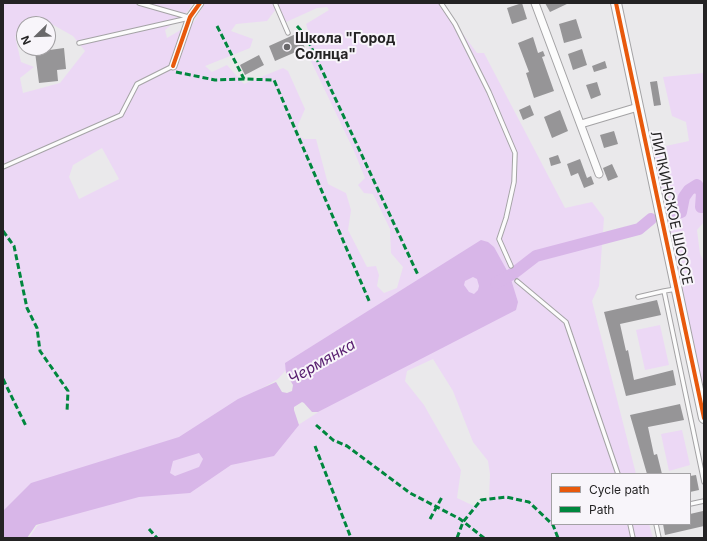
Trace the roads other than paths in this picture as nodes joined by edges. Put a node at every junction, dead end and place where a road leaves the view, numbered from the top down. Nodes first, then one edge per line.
1 (139, 3) edge
2 (200, 3) edge
3 (275, 3) edge
4 (441, 3) edge
5 (535, 3) edge
6 (616, 3) edge
7 (190, 17) junction
8 (288, 32) dead end
9 (79, 43) dead end
10 (173, 66) joint
11 (638, 107) junction
12 (580, 124) junction
13 (3, 167) edge
14 (599, 174) dead end
15 (511, 266) dead end
16 (517, 281) dead end
17 (676, 289) junction
18 (664, 292) junction
19 (638, 297) dead end
20 (704, 418) edge
21 (618, 473) edge
22 (704, 482) edge
23 (704, 501) edge
24 (691, 504) edge
25 (630, 525) edge
26 (656, 525) edge
27 (633, 538) edge
28 (659, 538) edge

1 - 7 lane
2 - 7 street
3 - 8 lane
4 - 15 lane
5 - 12 street
6 - 11 street, ЛИПКИНСКОЕ ШОССЕ
7 - 9 lane
7 - 10 street
10 - 13 lane
11 - 12 street
11 - 17 street, ЛИПКИНСКОЕ ШОССЕ
12 - 14 street
16 - 21 lane
17 - 18 lane
17 - 20 street, ЛИПКИНСКОЕ ШОССЕ
18 - 19 lane
18 - 22 lane
23 - 24 lane
25 - 27 lane
26 - 28 lane

